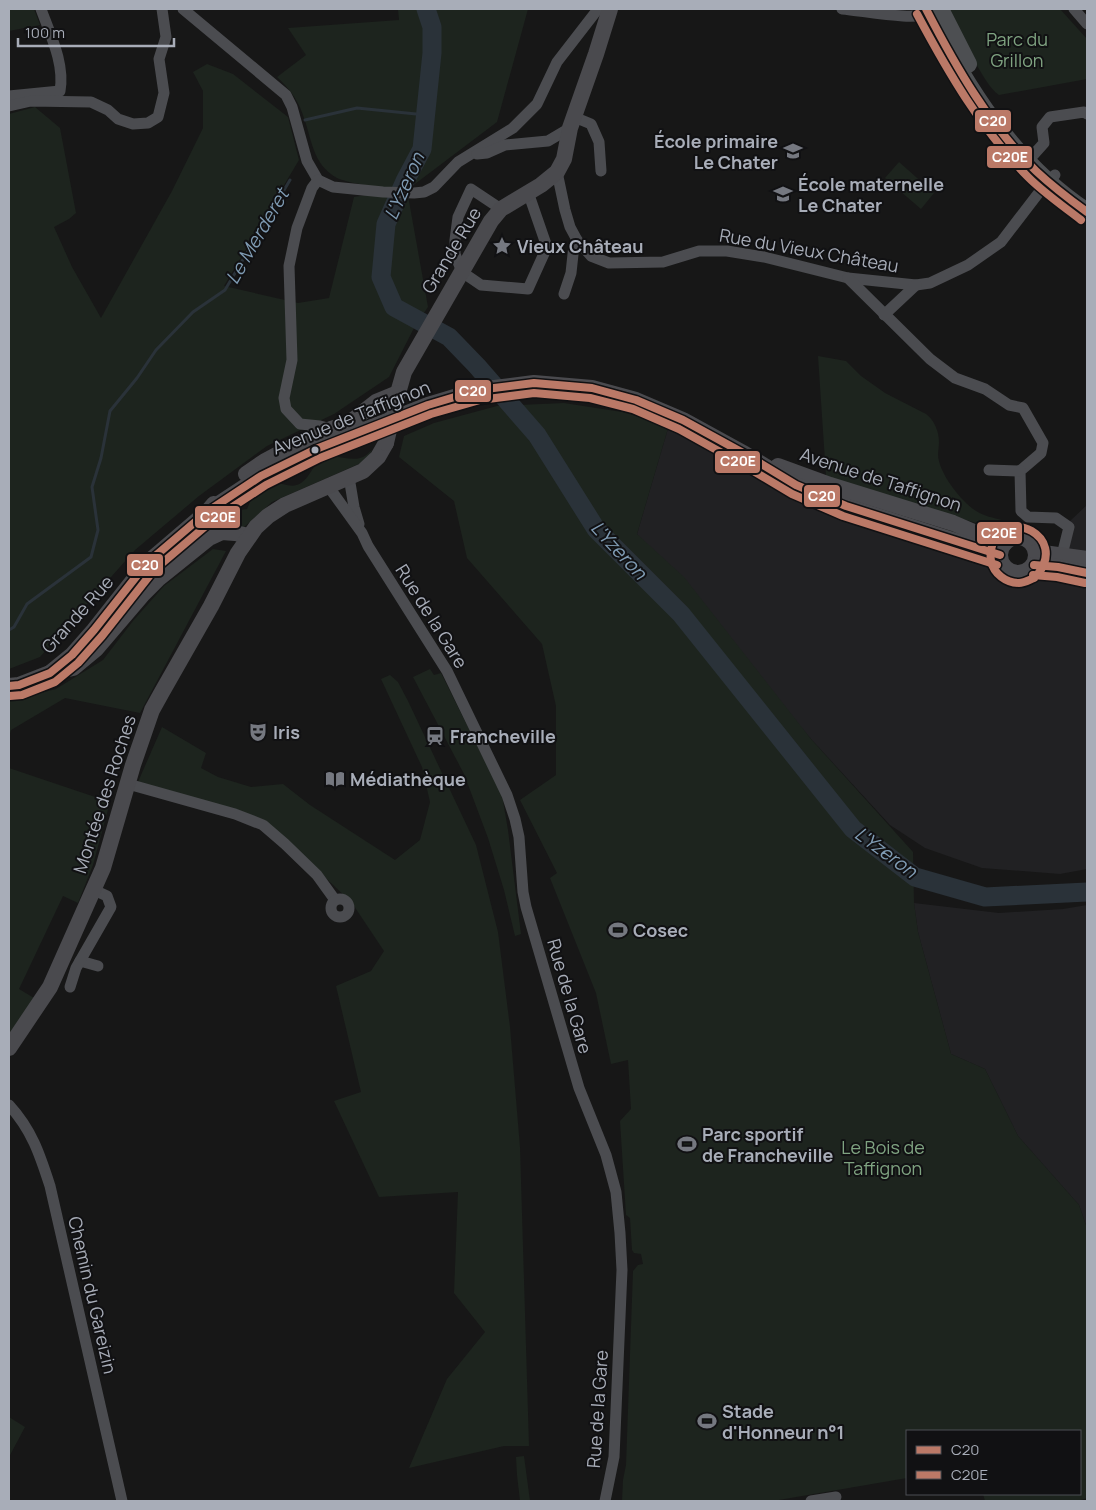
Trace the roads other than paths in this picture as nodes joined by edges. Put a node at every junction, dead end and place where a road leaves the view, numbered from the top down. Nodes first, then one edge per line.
1 (41, 9) edge
2 (162, 9) edge
3 (183, 9) edge
4 (598, 9) edge
5 (610, 9) edge
6 (842, 9) edge
7 (1074, 9) edge
8 (934, 10) edge
9 (1087, 24) edge
10 (9, 96) edge
11 (9, 106) edge
12 (1087, 114) edge
13 (572, 123) junction
14 (471, 154) junction
15 (1030, 158) junction
16 (601, 171) dead end
17 (557, 172) junction
18 (1051, 178) junction
19 (318, 180) junction
20 (528, 192) junction
21 (1087, 200) edge
22 (501, 209) junction
23 (1087, 212) edge
24 (577, 240) junction
25 (459, 276) junction
26 (848, 278) junction
27 (916, 285) junction
28 (564, 294) dead end
29 (884, 315) junction
30 (397, 397) junction
31 (300, 424) junction
32 (331, 430) junction
33 (299, 443) junction
34 (989, 470) dead end
35 (1020, 471) junction
36 (349, 477) junction
37 (328, 486) junction
38 (208, 511) junction
39 (362, 533) junction
40 (215, 534) junction
41 (249, 536) junction
42 (1003, 549) junction
43 (238, 553) junction
44 (1062, 556) junction
45 (1035, 558) junction
46 (1087, 559) edge
47 (1087, 573) edge
48 (50, 673) junction
49 (9, 686) edge
50 (128, 784) junction
51 (94, 890) junction
52 (335, 900) dead end
53 (80, 961) junction
54 (98, 966) dead end
55 (70, 987) dead end
56 (9, 1048) edge
57 (9, 1105) edge
58 (836, 1497) dead end
59 (122, 1501) edge
60 (605, 1501) edge
61 (811, 1501) edge

1 - 10 street
2 - 11 street
3 - 19 street
4 - 14 street
5 - 13 street
6 - 8 street
7 - 9 street
8 - 15 main road
12 - 15 street
13 - 14 street
13 - 16 street
13 - 17 street
14 - 19 street
15 - 18 main road
17 - 20 street, Grande Rue
17 - 24 street, Rue du Vieux Château
18 - 21 main road
18 - 23 main road
18 - 27 street, Rue du Vieux Château
19 - 31 street
20 - 22 street, Grande Rue
20 - 25 street
22 - 25 street, Grande Rue
22 - 25 street
24 - 26 street, Rue du Vieux Château
24 - 28 street
25 - 30 street, Grande Rue
26 - 27 street, Rue du Vieux Château
26 - 29 street
27 - 29 street
29 - 35 street
30 - 32 street, Grande Rue
30 - 36 street, Grande Rue, bridge
31 - 32 street
31 - 33 street
32 - 33 street, Grande Rue
33 - 38 street, Grande Rue
34 - 35 street
35 - 44 street
36 - 37 street, Grande Rue
36 - 39 street, Rue de la Gare
37 - 39 street, Rue de la Gare
37 - 41 street, Grande Rue
38 - 42 street, Avenue de Taffignon
38 - 48 street, Grande Rue
39 - 60 street, Rue de la Gare
40 - 41 street
40 - 43 street
40 - 48 street, Grande Rue
41 - 43 street, Grande Rue
42 - 45 street, Avenue de Taffignon
42 - 45 street, Avenue de Taffignon
43 - 50 street, Montée des Roches
44 - 45 street, Avenue de Taffignon
44 - 46 street, Avenue de Taffignon
45 - 47 street, Avenue de Taffignon
48 - 49 street, Grande Rue
50 - 51 street, Montée des Roches
50 - 52 street
51 - 53 street
51 - 56 street, Montée des Roches
53 - 54 street
53 - 55 street
57 - 59 street, Chemin du Gareizin
58 - 61 street

